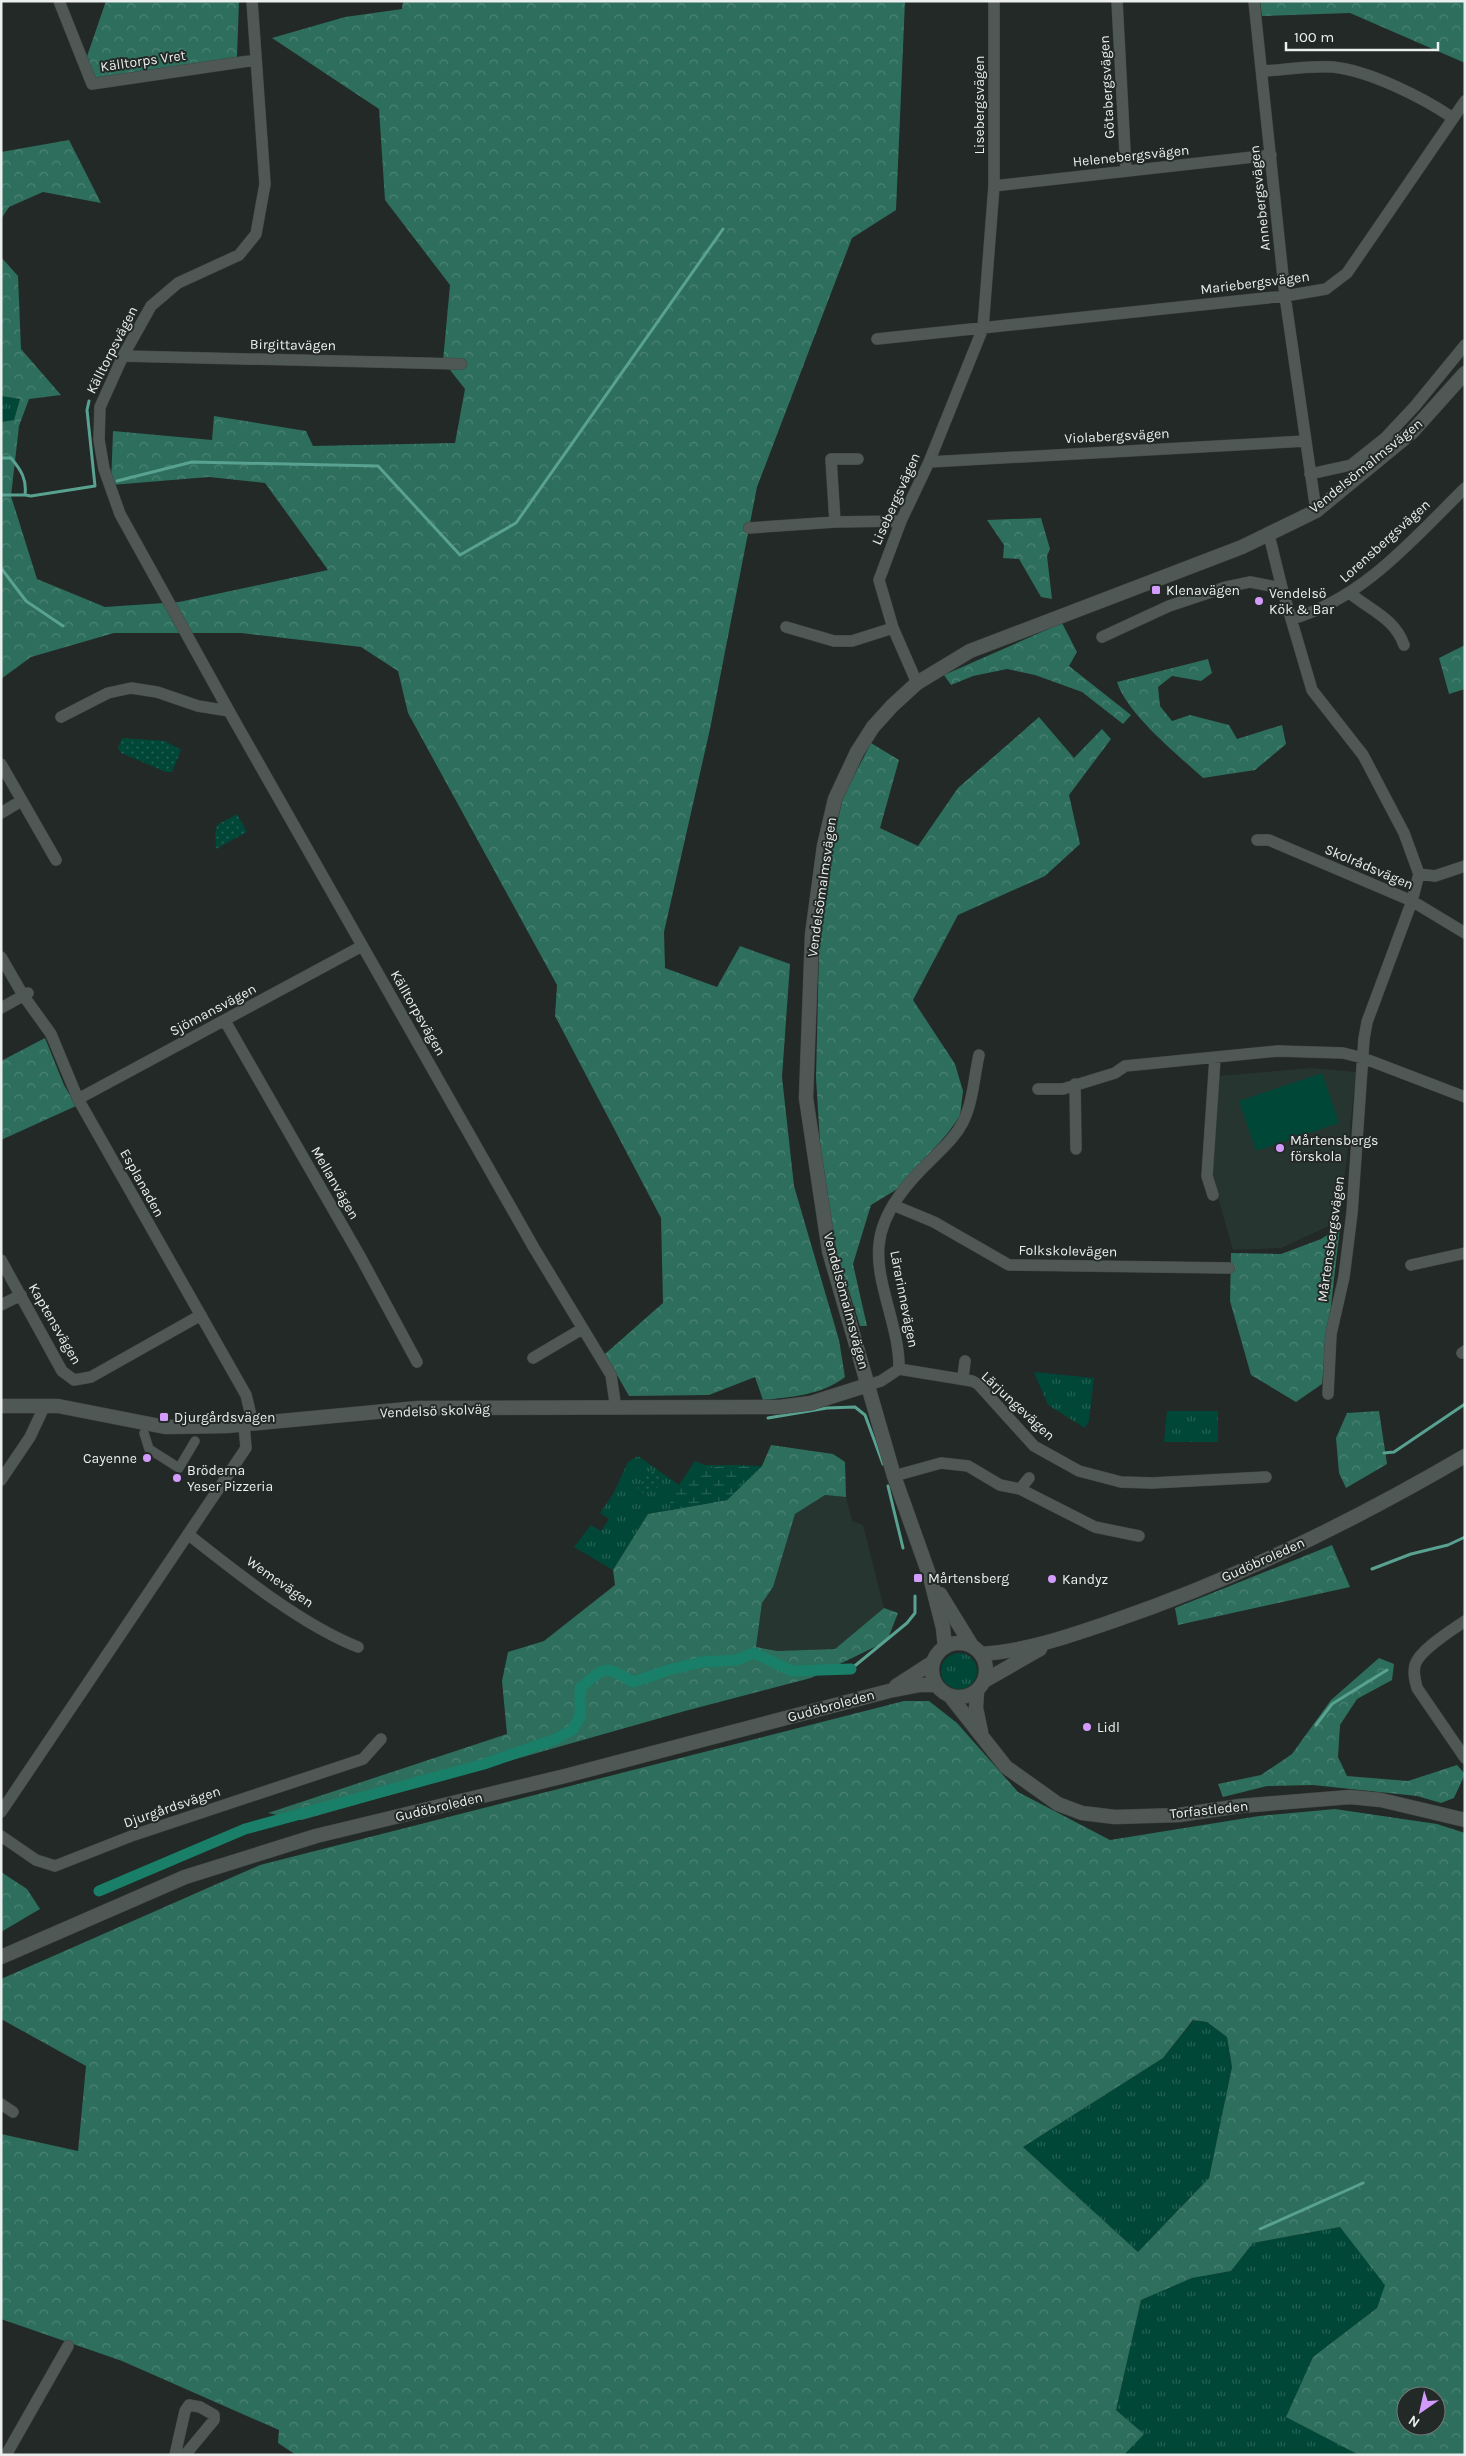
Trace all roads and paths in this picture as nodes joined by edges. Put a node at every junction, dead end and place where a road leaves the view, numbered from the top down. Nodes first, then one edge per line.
1 (59, 1) edge
2 (252, 1) edge
3 (994, 1) edge
4 (1117, 1) edge
5 (1254, 1) edge
6 (256, 60) junction
7 (1263, 71) junction
8 (1465, 101) edge
9 (1453, 118) junction
10 (1271, 155) junction
11 (1126, 171) junction
12 (994, 186) junction
13 (1285, 296) junction
14 (984, 328) junction
15 (877, 339) dead end
16 (1465, 345) edge
17 (124, 356) junction
18 (461, 364) dead end
19 (1465, 373) edge
20 (1306, 441) junction
21 (858, 459) dead end
22 (929, 462) junction
23 (1310, 474) junction
24 (1465, 488) edge
25 (1316, 510) junction
26 (901, 521) junction
27 (835, 522) junction
28 (749, 528) dead end
29 (1269, 534) junction
30 (1282, 588) junction
31 (1351, 594) junction
32 (1292, 619) junction
33 (786, 627) dead end
34 (893, 628) junction
35 (1102, 637) dead end
36 (1404, 645) dead end
37 (917, 683) junction
38 (229, 711) junction
39 (61, 717) dead end
40 (1, 764) edge
41 (21, 801) junction
42 (1, 813) edge
43 (1257, 840) dead end
44 (56, 860) dead end
45 (1465, 866) edge
46 (1419, 874) junction
47 (1412, 901) junction
48 (1465, 933) edge
49 (362, 946) junction
50 (1, 957) edge
51 (27, 994) junction
52 (1, 1008) edge
53 (224, 1021) junction
54 (979, 1055) dead end
55 (1215, 1058) junction
56 (1363, 1058) junction
57 (1076, 1084) junction
58 (1038, 1089) dead end
59 (1465, 1097) edge
60 (78, 1099) junction
61 (1076, 1148) dead end
62 (1212, 1195) dead end
63 (893, 1205) junction
64 (1465, 1253) edge
65 (1, 1260) edge
66 (1411, 1265) dead end
67 (1229, 1268) dead end
68 (21, 1295) junction
69 (1, 1305) edge
70 (201, 1315) junction
71 (582, 1329) junction
72 (533, 1358) dead end
73 (965, 1361) dead end
74 (417, 1362) dead end
75 (899, 1368) junction
76 (963, 1378) junction
77 (868, 1385) junction
78 (1328, 1394) dead end
79 (1, 1406) edge
80 (45, 1406) junction
81 (616, 1409) junction
82 (248, 1425) junction
83 (144, 1433) dead end
84 (195, 1441) dead end
85 (1465, 1456) edge
86 (894, 1476) junction
87 (1266, 1477) dead end
88 (1029, 1478) dead end
89 (1, 1480) edge
90 (1020, 1488) junction
91 (189, 1535) junction
92 (1139, 1536) dead end
93 (930, 1577) junction
94 (1465, 1621) edge
95 (1052, 1642) junction
96 (358, 1647) dead end
97 (945, 1647) junction
98 (976, 1650) junction
99 (933, 1662) junction
100 (936, 1685) junction
101 (981, 1686) junction
102 (889, 1691) junction
103 (950, 1696) junction
104 (981, 1732) junction
105 (381, 1739) dead end
106 (1465, 1758) edge
107 (1, 1812) edge
108 (1465, 1820) edge
109 (1, 1836) edge
110 (1, 1957) edge
111 (1, 2104) edge
112 (13, 2112) dead end
113 (68, 2346) dead end
114 (6, 2455) edge
115 (175, 2455) edge
116 (185, 2455) edge

1 - 6 street, Källtorps Vret
2 - 6 street, Källtorpsvägen
3 - 12 street, Lisebergsvägen
4 - 11 street, Götabergsvägen
5 - 7 street, Annebergsvägen
6 - 17 street, Källtorpsvägen
7 - 9 street
7 - 10 street, Annebergsvägen
8 - 9 street, Mariebergsvägen
9 - 13 street, Mariebergsvägen
10 - 11 street, Helenebergsvägen
10 - 13 street, Annebergsvägen
11 - 12 street, Helenebergsvägen
12 - 14 street, Lisebergsvägen
13 - 14 street, Mariebergsvägen
13 - 20 street, Annebergsvägen
14 - 15 street
14 - 22 street, Lisebergsvägen
16 - 23 street
17 - 18 street, Birgittavägen
17 - 38 street, Källtorpsvägen
19 - 25 street, Vendelsömalmsvägen
20 - 22 street, Violabergsvägen
20 - 23 street, Annebergsvägen
21 - 27 street
22 - 26 street, Lisebergsvägen
23 - 25 street, Annebergsvägen
24 - 31 street, Lorensbergsvägen
25 - 29 street, Vendelsömalmsvägen
26 - 27 street
26 - 34 street, Lisebergsvägen
27 - 28 street
29 - 30 street
29 - 37 street, Vendelsömalmsvägen
30 - 32 street
30 - 35 street
31 - 32 street, Lorensbergsvägen
31 - 36 street
32 - 46 street
33 - 34 street
34 - 37 street, Lisebergsvägen
37 - 77 street, Vendelsömalmsvägen
38 - 39 street
38 - 49 street, Källtorpsvägen
40 - 41 street
41 - 42 street
41 - 44 street
43 - 47 street, Skolrådsvägen
45 - 46 street
46 - 47 street, Mårtensbergsvägen
47 - 48 street, Skolrådsvägen
47 - 56 street, Mårtensbergsvägen
49 - 53 street, Sjömansvägen
49 - 71 street, Källtorpsvägen
50 - 51 street, Esplanaden
51 - 52 street
51 - 60 street, Esplanaden
53 - 60 street, Sjömansvägen
53 - 74 street, Mellanvägen
54 - 63 street, Lärarinnevägen
55 - 56 street
55 - 57 street
55 - 62 street
56 - 59 street
56 - 78 street, Mårtensbergsvägen
57 - 58 street
57 - 61 street
60 - 70 street, Esplanaden
63 - 67 street, Folkskolevägen
63 - 75 street, Lärarinnevägen
64 - 66 street
65 - 68 street, Kaptensvägen
68 - 69 street
68 - 70 street, Kaptensvägen
70 - 82 street, Esplanaden
71 - 72 street
71 - 81 street, Källtorpsvägen
73 - 76 street
75 - 76 street, Lärjungevägen
75 - 77 street
76 - 87 street, Lärjungevägen
77 - 81 street, Vendelsö skolväg
77 - 86 street, Vendelsömalmsvägen
79 - 80 street, Vendelsö skolväg
80 - 82 street, Vendelsö skolväg
80 - 89 street
81 - 82 street, Vendelsö skolväg
82 - 91 street
83 - 84 street
85 - 95 street, Gudöbroleden
86 - 90 street
86 - 93 street, Vendelsömalmsvägen
88 - 90 street
90 - 92 street
91 - 96 street, Wemevägen
91 - 107 street
93 - 97 street, Vendelsömalmsvägen
93 - 98 street, Vendelsömalmsvägen
94 - 106 street
95 - 98 street, Gudöbroleden
95 - 101 street, Gudöbroleden
97 - 98 street
97 - 99 street
98 - 101 street
99 - 100 street
99 - 102 street, Gudöbroleden
100 - 102 street, Gudöbroleden
100 - 103 street
101 - 103 street
101 - 104 street, Torfastleden
102 - 110 street, Gudöbroleden
103 - 104 street, Torfastleden
104 - 108 street, Torfastleden
105 - 109 street, Djurgårdsvägen
111 - 112 street
113 - 114 street
115 - 116 street

